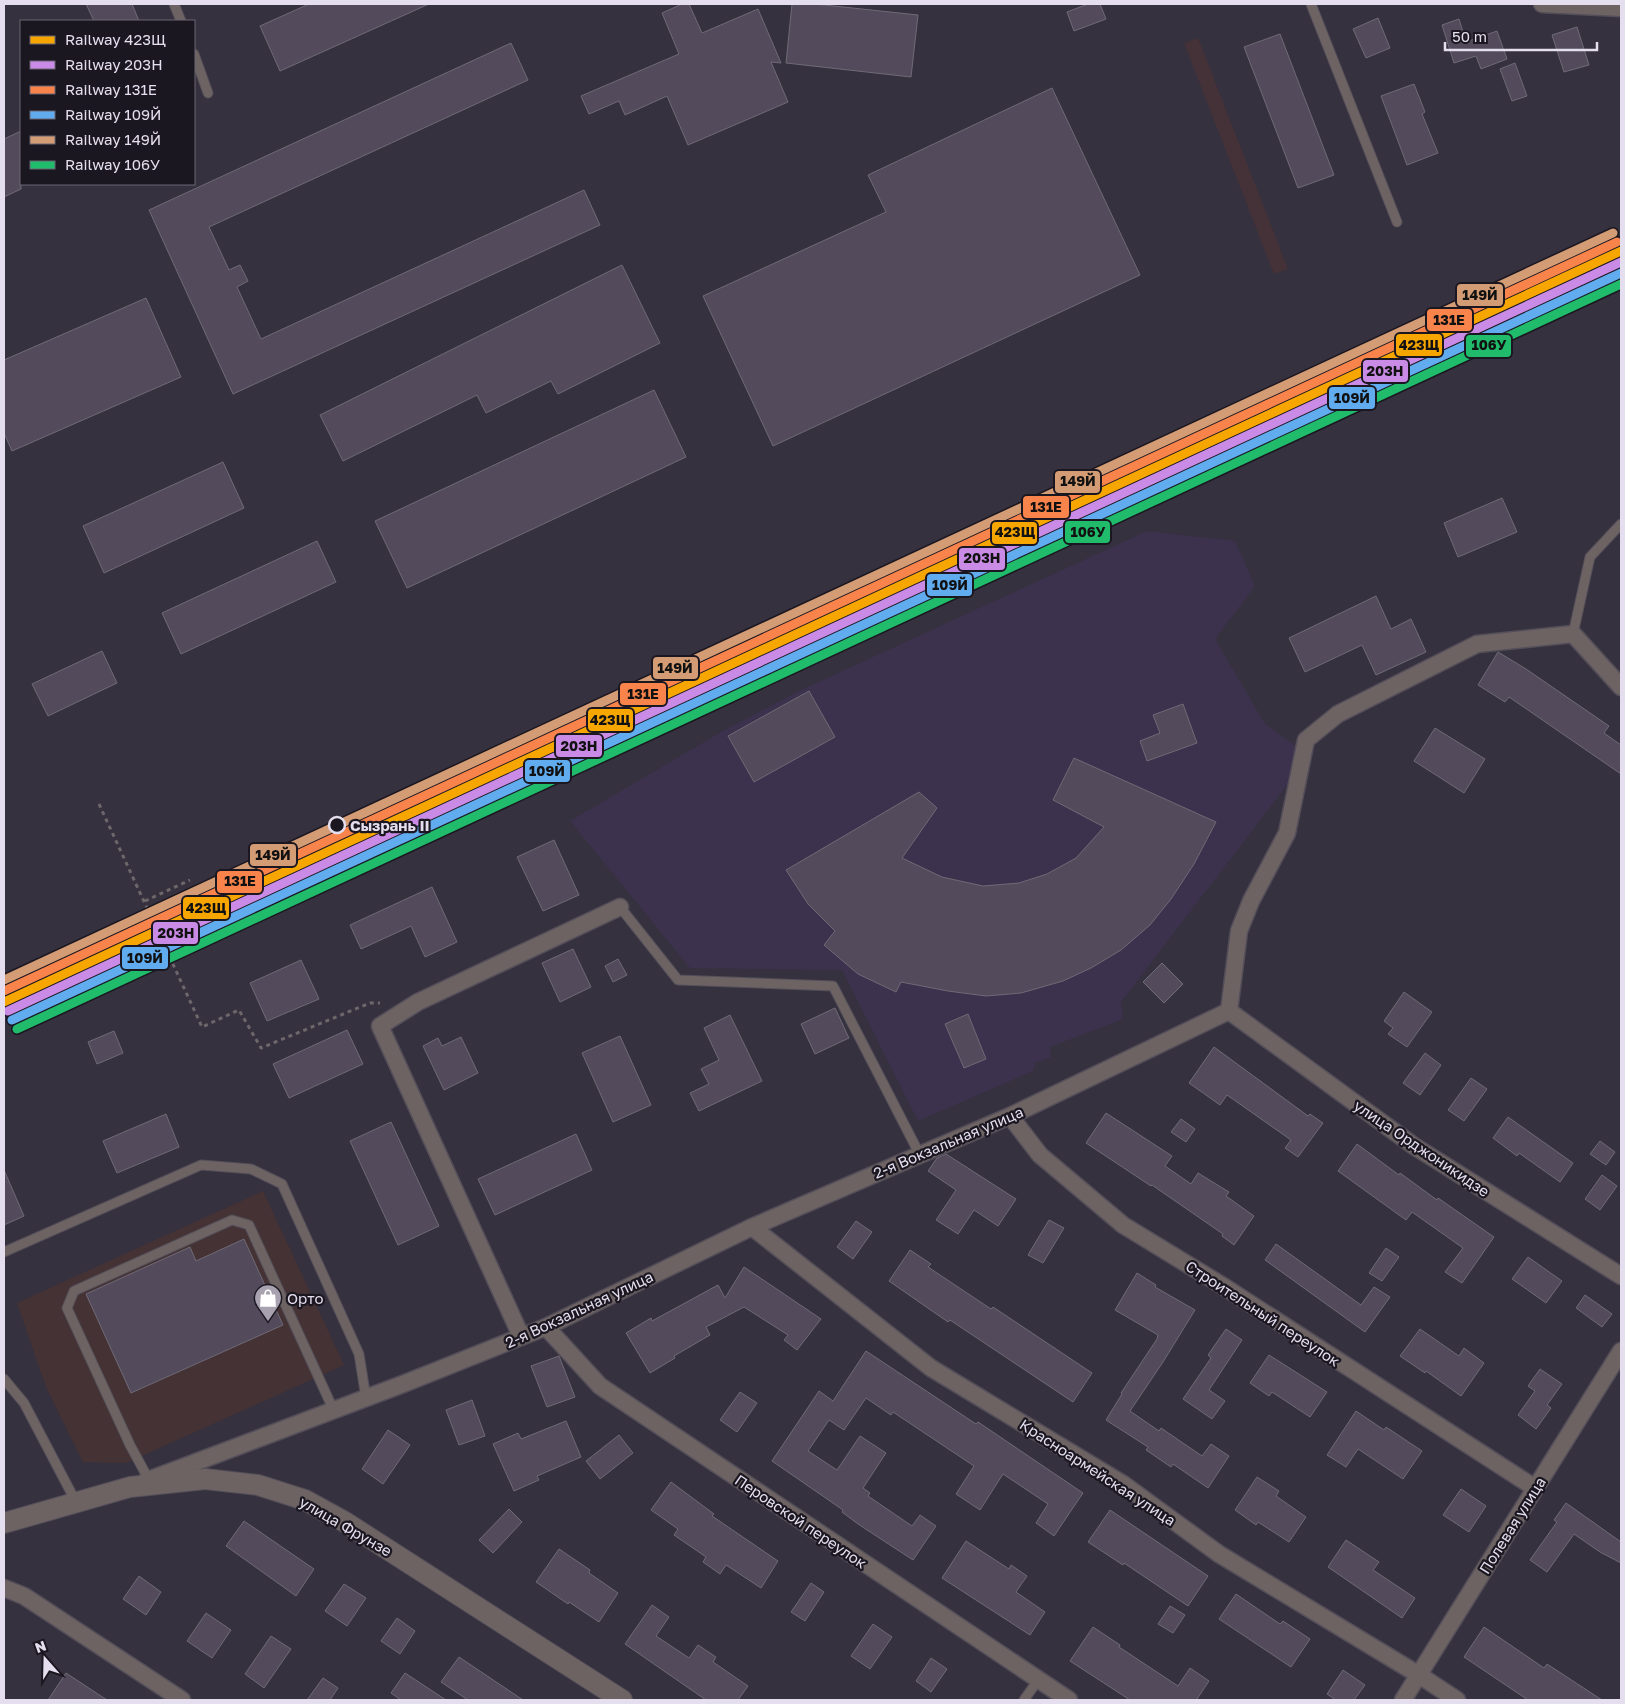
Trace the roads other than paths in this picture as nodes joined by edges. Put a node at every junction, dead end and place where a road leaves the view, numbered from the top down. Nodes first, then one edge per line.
1 (174, 4) edge
2 (1311, 4) edge
3 (1542, 4) edge
4 (1621, 8) edge
5 (182, 20) edge
6 (195, 57) edge
7 (208, 93) dead end
8 (1397, 222) dead end
9 (1621, 524) edge
10 (1573, 634) junction
11 (1621, 687) edge
12 (620, 907) joint
13 (1229, 1012) junction
14 (1010, 1116) junction
15 (920, 1155) junction
16 (752, 1227) junction
17 (4, 1252) edge
18 (1621, 1276) edge
19 (546, 1327) junction
20 (521, 1336) junction
21 (1621, 1350) edge
22 (4, 1379) edge
23 (366, 1398) junction
24 (334, 1411) junction
25 (140, 1483) junction
26 (1535, 1488) junction
27 (76, 1502) junction
28 (4, 1523) edge
29 (4, 1588) edge
30 (1419, 1675) junction
31 (1038, 1680) junction
32 (182, 1700) edge
33 (622, 1700) edge
34 (1024, 1700) edge
35 (1069, 1700) edge
36 (1403, 1700) edge
37 (1457, 1700) edge

1 - 5 lane
2 - 8 lane
3 - 4 street
6 - 7 lane
9 - 10 lane
10 - 11 street
10 - 13 street
12 - 15 lane
12 - 20 street
13 - 14 street, 2-я Вокзальная улица
13 - 18 street, улица Орджоникидзе
14 - 15 street, 2-я Вокзальная улица
14 - 26 street, Строительный переулок
15 - 16 street, 2-я Вокзальная улица
16 - 19 street, 2-я Вокзальная улица
16 - 30 street, Красноармейская улица
17 - 23 lane
19 - 20 street, 2-я Вокзальная улица
19 - 31 street, Перовской переулок
20 - 23 street, 2-я Вокзальная улица
21 - 26 street, Полевая улица
22 - 27 lane
23 - 24 street, 2-я Вокзальная улица
24 - 25 street, 2-я Вокзальная улица
24 - 25 lane
25 - 27 street, улица Фрунзе
25 - 33 street, улица Фрунзе
26 - 30 street, Полевая улица
27 - 28 street, улица Фрунзе
29 - 32 street
30 - 36 street, Полевая улица
30 - 37 street, Красноармейская улица
31 - 34 lane
31 - 35 street, Перовской переулок

